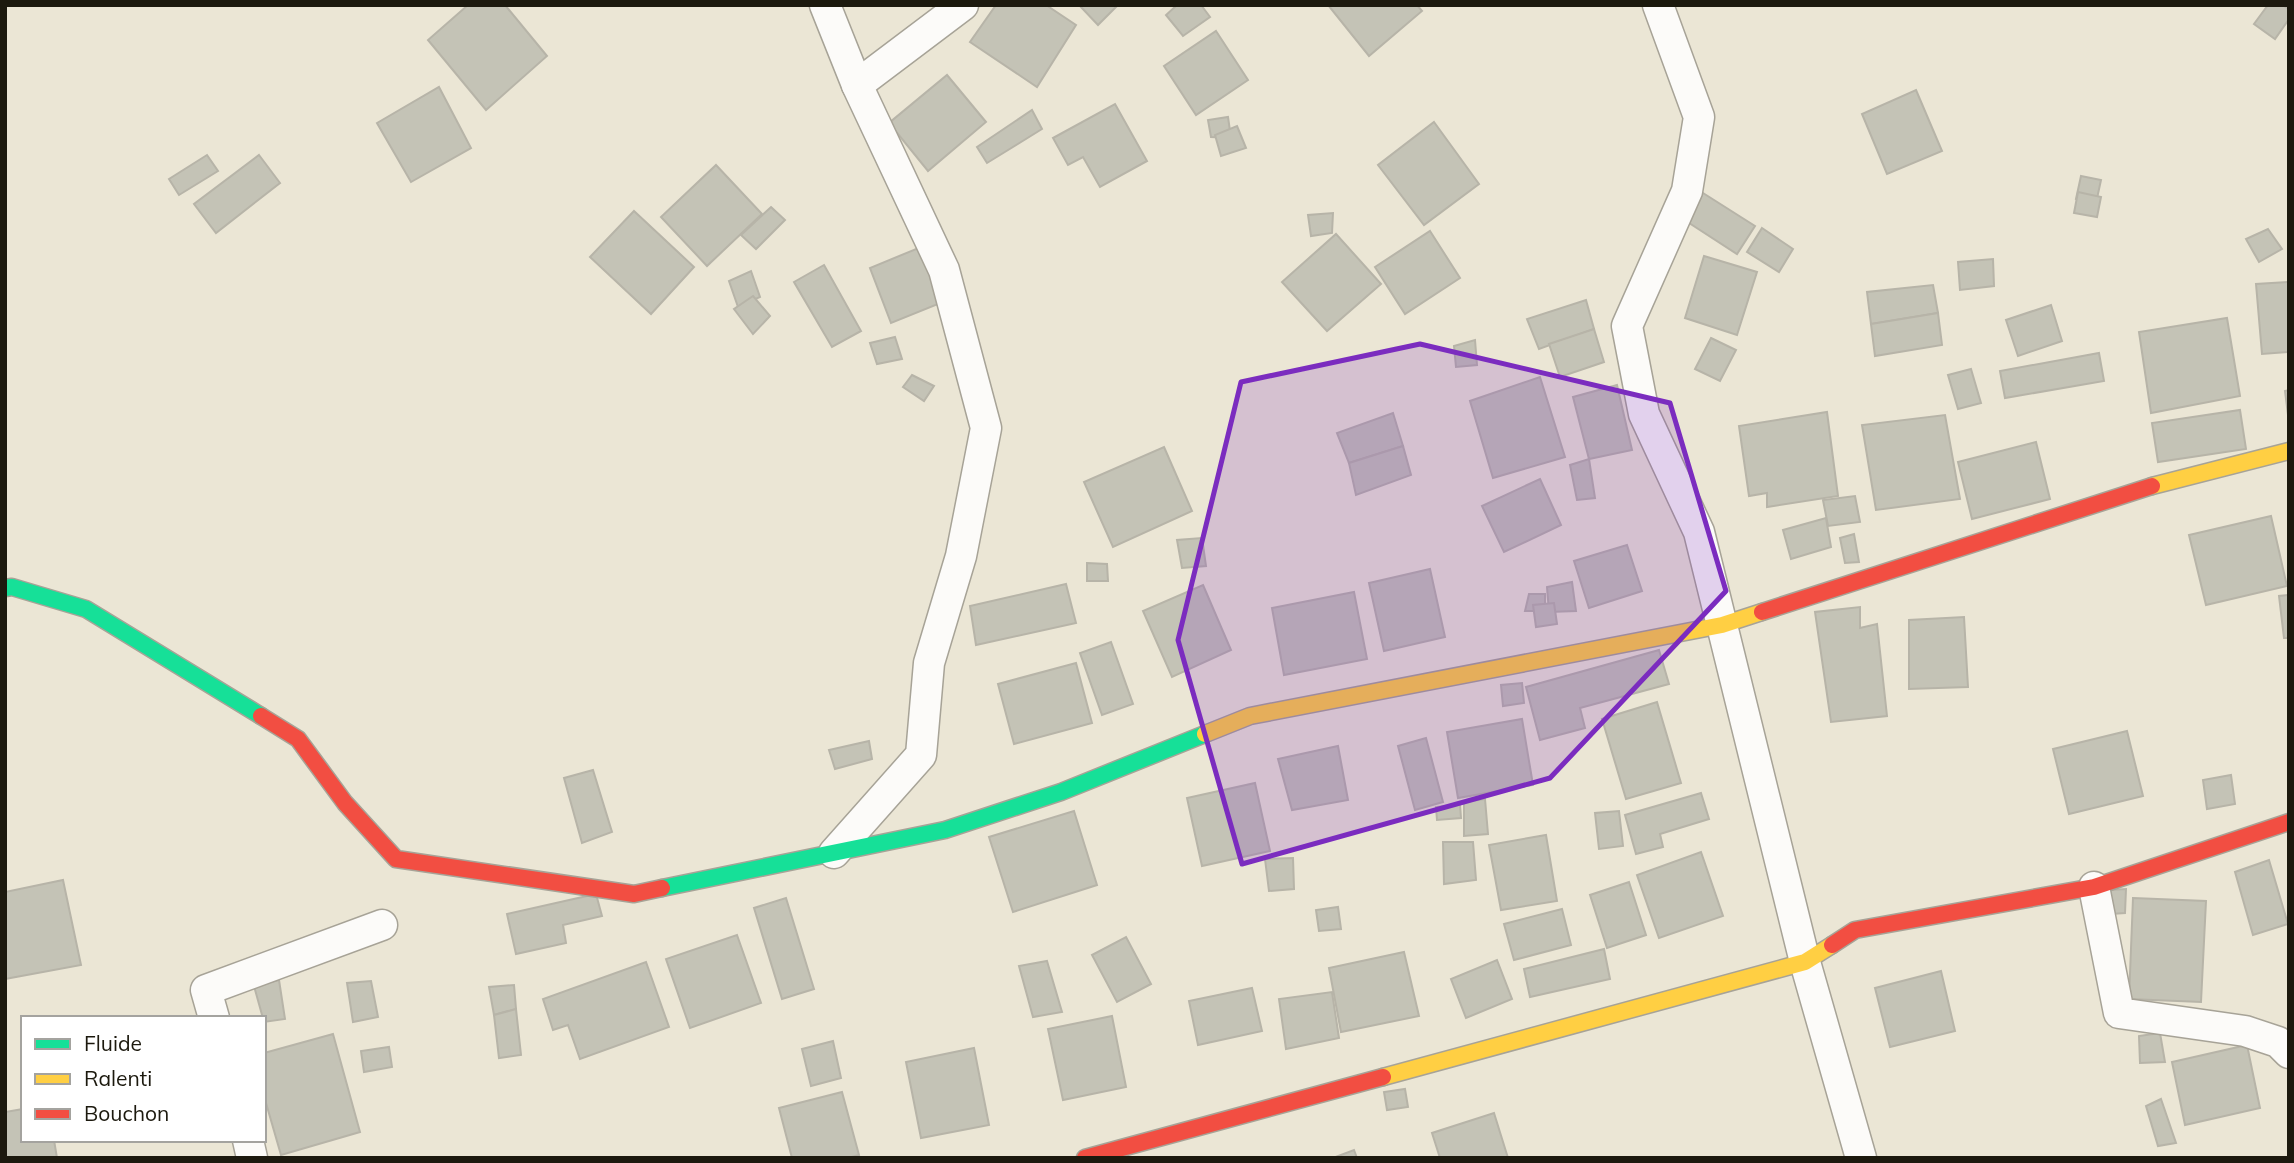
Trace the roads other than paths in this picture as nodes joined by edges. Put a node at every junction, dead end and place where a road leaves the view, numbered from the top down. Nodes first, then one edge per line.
1 (825, 5) edge
2 (963, 5) edge
3 (1658, 5) edge
4 (857, 85) junction
5 (2289, 451) edge
6 (5, 588) edge
7 (1722, 625) junction
8 (2289, 822) edge
9 (834, 853) junction
10 (2094, 887) junction
11 (383, 925) dead end
12 (1805, 962) junction
13 (213, 1016) edge
14 (2289, 1053) edge
15 (1085, 1158) edge
16 (1861, 1158) edge

1 - 4 street
2 - 4 street
3 - 7 street
4 - 9 street
5 - 7 street
6 - 9 street
7 - 9 street
7 - 12 street
8 - 10 street
10 - 12 street
10 - 14 street
11 - 13 street
12 - 15 street
12 - 16 street

